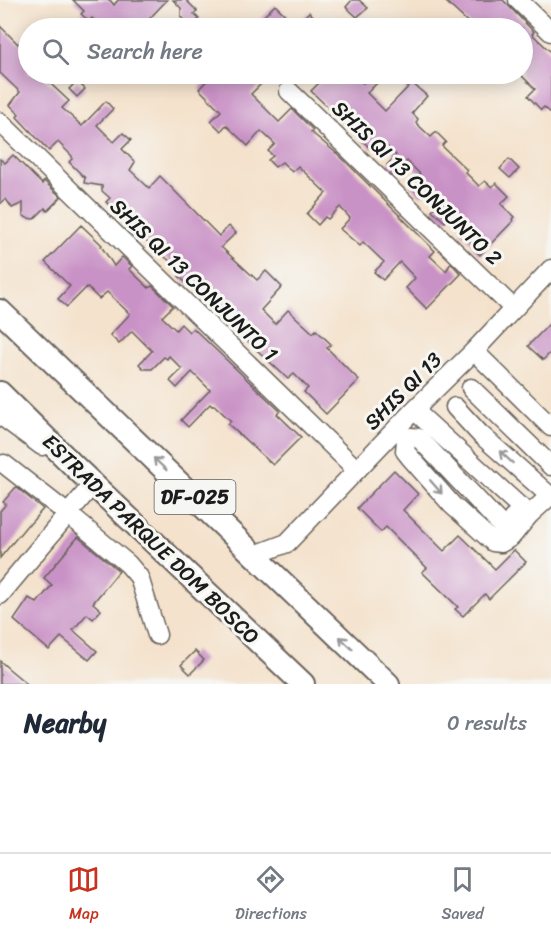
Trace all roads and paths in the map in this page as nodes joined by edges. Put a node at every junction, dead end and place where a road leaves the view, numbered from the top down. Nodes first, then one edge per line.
1 (518, 0) edge
2 (551, 32) edge
3 (289, 91) dead end
4 (0, 122) edge
5 (551, 269) edge
6 (513, 308) junction
7 (0, 311) edge
8 (0, 326) edge
9 (24, 334) junction
10 (474, 351) junction
11 (489, 365) junction
12 (471, 388) junction
13 (0, 393) edge
14 (455, 407) junction
15 (414, 410) junction
16 (0, 415) edge
17 (551, 427) edge
18 (435, 428) junction
19 (4, 464) dead end
20 (551, 466) edge
21 (357, 470) junction
22 (85, 477) junction
23 (551, 496) edge
24 (525, 511) junction
25 (68, 514) junction
26 (287, 543) junction
27 (255, 555) junction
28 (278, 577) junction
29 (0, 595) edge
30 (157, 635) dead end
31 (303, 684) edge
32 (388, 684) edge

1 - 2 street
3 - 6 street, SHIS QI 13 CONJUNTO 2
4 - 21 street, SHIS QI 13 CONJUNTO 1
5 - 6 street, SHIS QI 13
6 - 10 street, SHIS QI 13
7 - 9 main road, DF-025
8 - 9 street
27 -> 9 main road, DF-025
10 - 11 street
10 - 15 street, SHIS QI 13
11 - 12 street
11 - 17 street
12 - 14 street
12 - 20 street
13 - 22 main road, ESTRADA PARQUE DOM BOSCO / DF-025
14 - 18 street
23 -> 14 street
15 - 18 street
15 - 21 street, SHIS QI 13
16 - 22 street
18 - 24 street
19 - 25 street
21 - 26 street, SHIS QI 13
22 - 25 street
22 - 31 main road, ESTRADA PARQUE DOM BOSCO / DF-025
23 - 24 street
24 -> 24 street
25 - 29 street
25 - 30 street
26 - 27 street, SHIS QI 13
26 - 28 street, SHIS QI 13
27 - 28 main road, DF-025
32 -> 28 main road, DF-025

